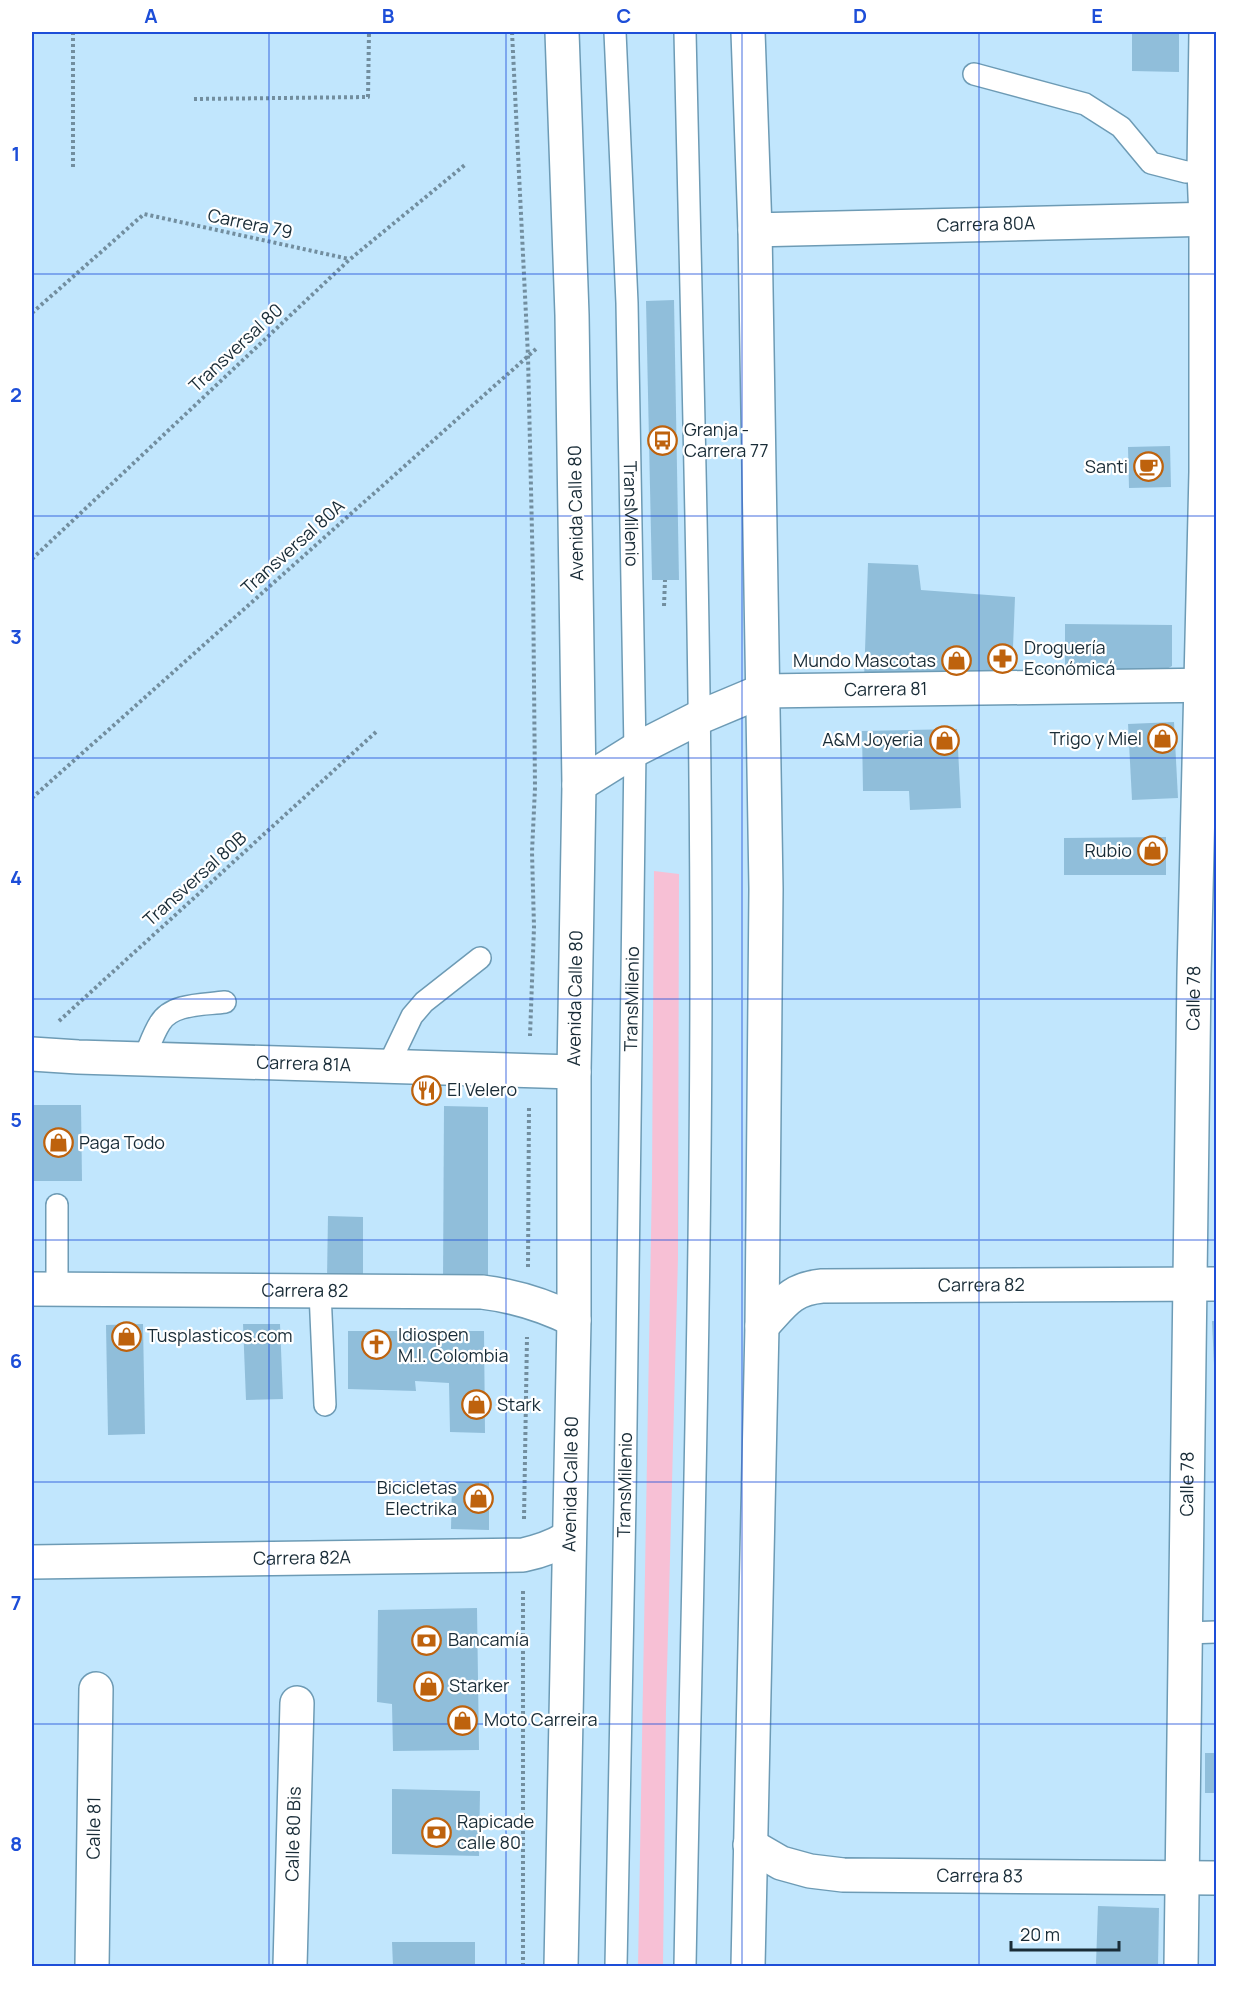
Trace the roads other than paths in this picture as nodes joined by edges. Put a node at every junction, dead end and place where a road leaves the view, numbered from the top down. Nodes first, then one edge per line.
1 (562, 32) edge
2 (615, 32) edge
3 (685, 32) edge
4 (748, 32) edge
5 (1206, 32) edge
6 (974, 74) dead end
7 (1204, 171) junction
8 (1211, 219) edge
9 (755, 230) junction
10 (1208, 685) edge
11 (762, 691) junction
12 (700, 717) junction
13 (635, 750) junction
14 (579, 785) junction
15 (480, 958) dead end
16 (225, 1002) dead end
17 (32, 1054) edge
18 (144, 1058) junction
19 (388, 1066) junction
20 (574, 1072) junction
21 (57, 1204) dead end
22 (1204, 1284) edge
23 (44, 1289) edge
24 (320, 1292) junction
25 (574, 1320) junction
26 (762, 1326) junction
27 (325, 1405) dead end
28 (570, 1537) junction
29 (32, 1562) edge
30 (1201, 1632) edge
31 (96, 1689) dead end
32 (297, 1703) dead end
33 (750, 1845) junction
34 (1182, 1878) junction
35 (1216, 1878) edge
36 (92, 1966) edge
37 (290, 1966) edge
38 (561, 1966) edge
39 (616, 1966) edge
40 (685, 1966) edge
41 (748, 1966) edge
42 (1181, 1966) edge

1 - 14 main road, Avenida Calle 80
2 - 13 lane, TransMilenio
3 - 12 lane
4 - 9 main road
5 - 7 main road, Calle 78
6 - 7 lane
7 - 8 main road, Calle 78
8 - 9 main road, Carrera 80A
8 - 10 main road, Calle 78
9 - 11 main road
10 - 11 main road, Carrera 81
10 - 22 main road, Calle 78
11 - 12 main road, Carrera 81
11 - 26 main road
12 - 13 main road, Carrera 81
12 - 40 lane
13 - 14 main road, Carrera 81
13 - 39 lane, TransMilenio
14 - 20 main road, Avenida Calle 80
15 - 19 lane
16 - 18 lane
17 - 18 main road, Carrera 81A
18 - 19 main road, Carrera 81A
19 - 20 main road, Carrera 81A
20 - 25 main road, Avenida Calle 80
21 - 23 lane
22 - 26 main road, Carrera 82
22 - 30 main road, Calle 78
23 - 24 main road, Carrera 82
24 - 25 main road, Carrera 82
24 - 27 lane
25 - 28 main road, Avenida Calle 80
26 - 33 main road
28 - 29 main road, Carrera 82A
28 - 38 main road, Avenida Calle 80
30 - 34 main road, Calle 78
31 - 36 main road, Calle 81
32 - 37 main road, Calle 80 Bis
33 - 34 main road, Carrera 83
33 - 41 main road
34 - 35 main road, Carrera 83
34 - 42 main road, Calle 78

